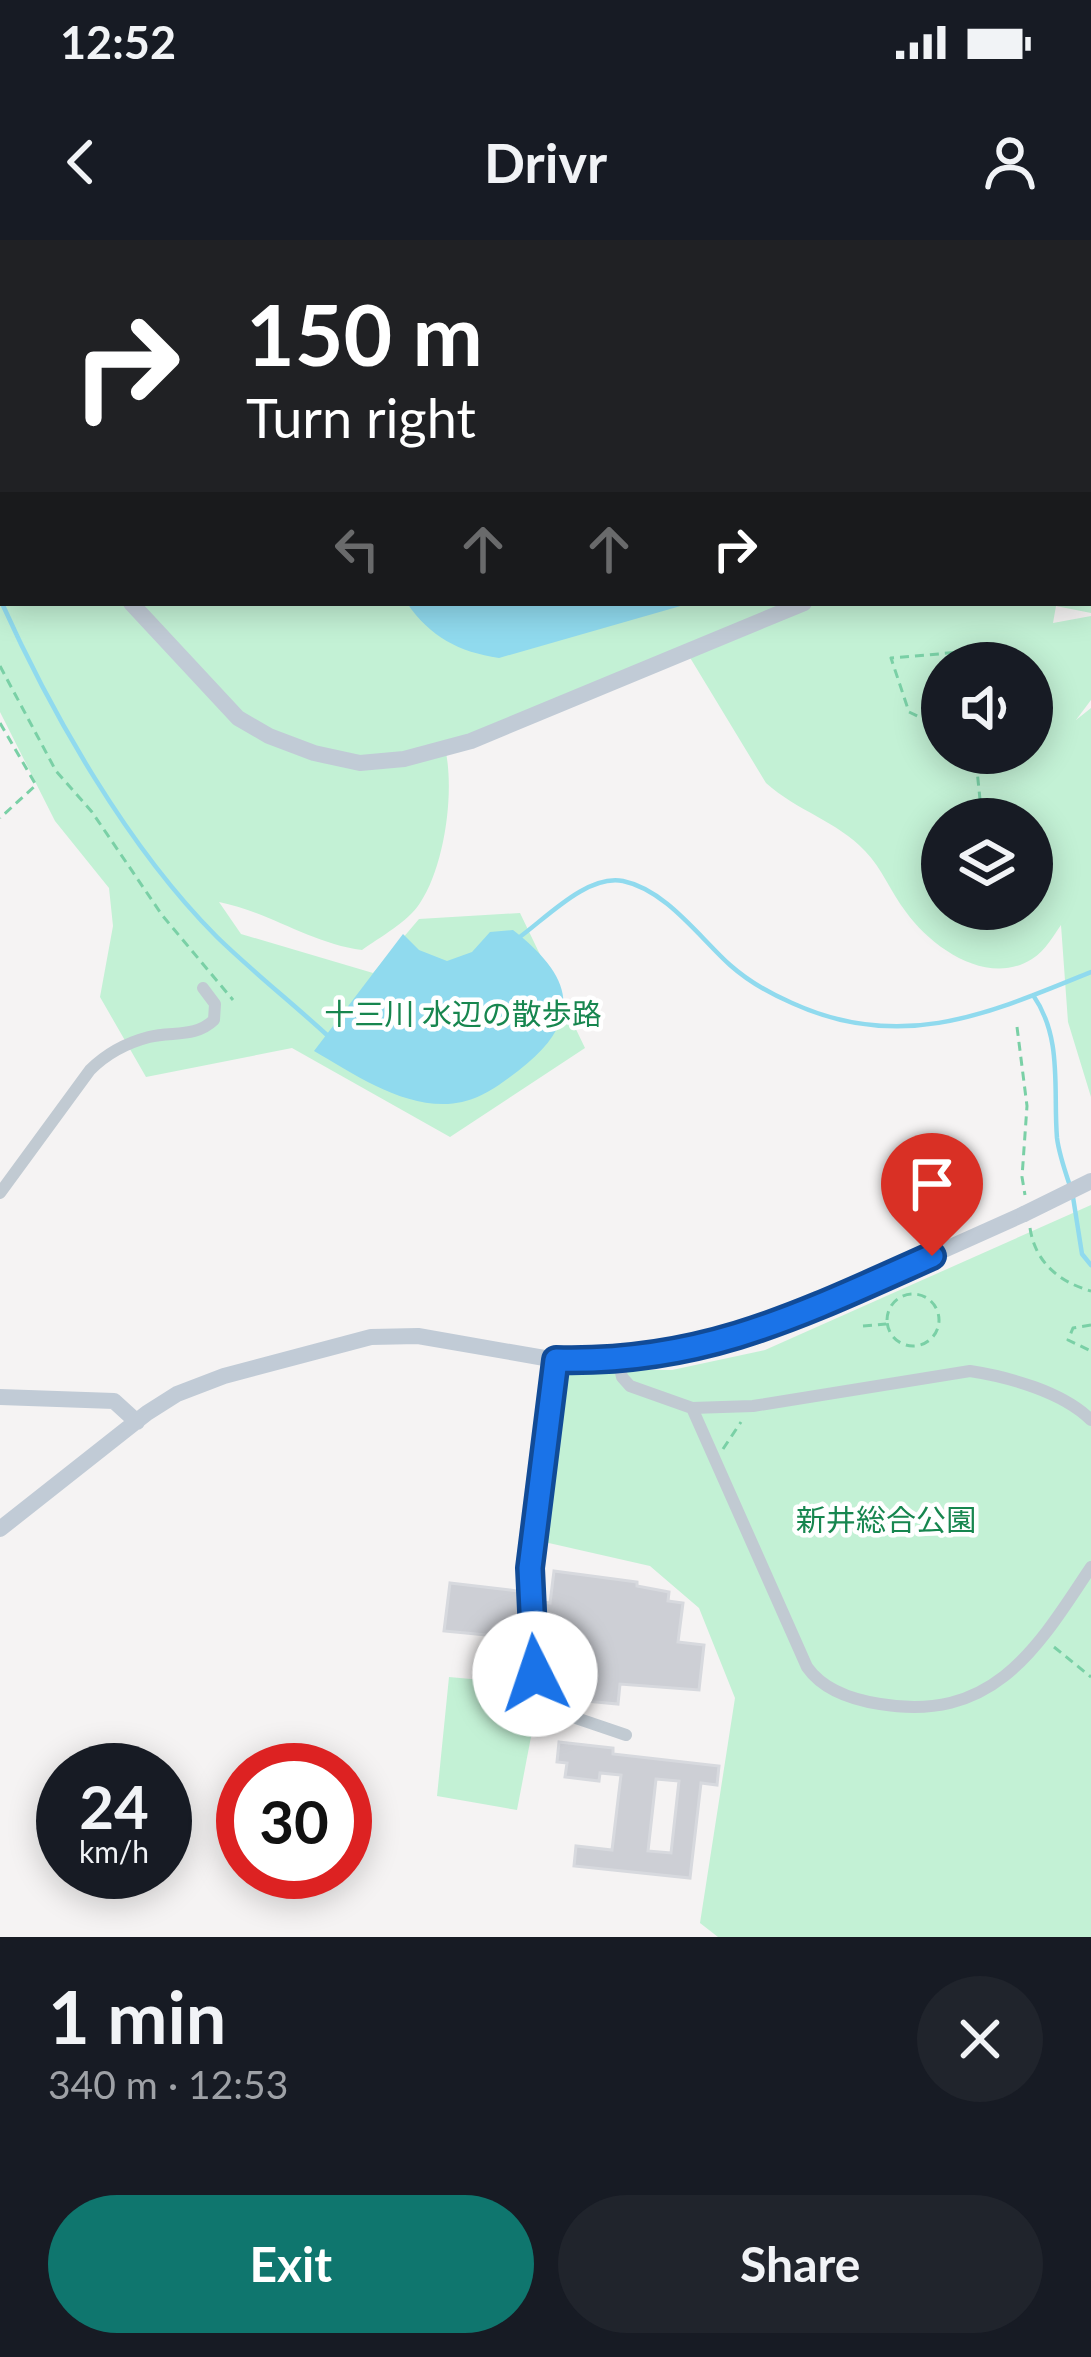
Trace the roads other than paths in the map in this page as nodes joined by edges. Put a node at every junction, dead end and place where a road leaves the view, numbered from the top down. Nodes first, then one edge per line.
1 (133, 606) edge
2 (797, 606) edge
3 (203, 988) dead end
4 (1091, 1181) edge
5 (0, 1193) edge
6 (618, 1359) junction
7 (556, 1360) junction
8 (0, 1397) edge
9 (692, 1408) junction
10 (1091, 1420) edge
11 (136, 1422) junction
12 (0, 1529) edge
13 (1091, 1567) edge
14 (626, 1735) dead end

1 - 2 street
3 - 5 street
4 - 6 street, bridge
6 - 7 street
6 - 9 street
7 - 11 street
7 - 14 street
8 - 11 street
9 - 10 street
9 - 13 street
11 - 12 street

